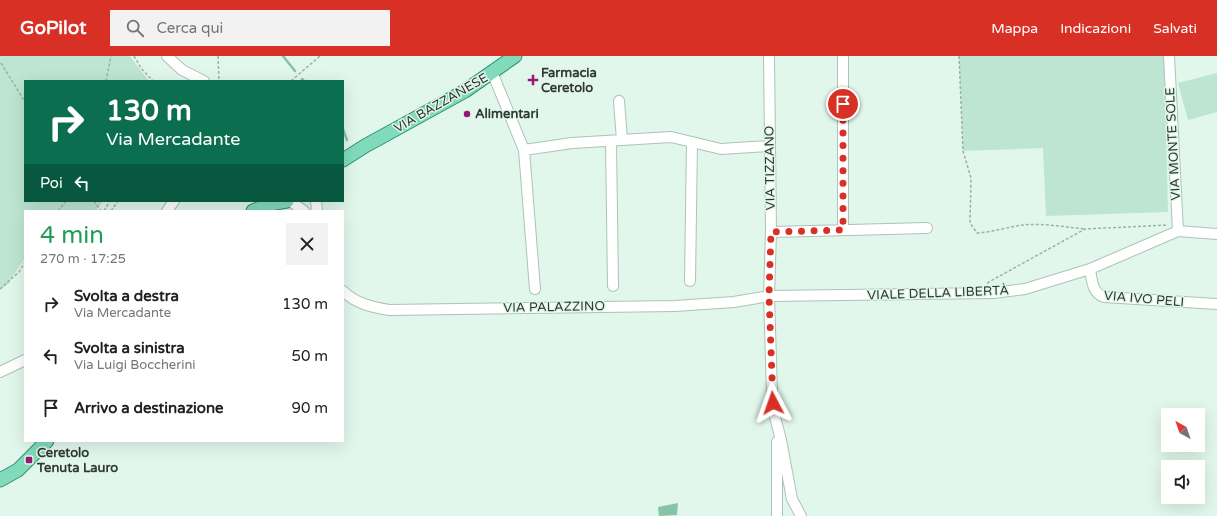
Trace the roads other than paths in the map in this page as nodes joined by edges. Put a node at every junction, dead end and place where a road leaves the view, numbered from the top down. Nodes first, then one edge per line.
1 (167, 56) edge
2 (515, 56) edge
3 (769, 56) edge
4 (843, 56) edge
5 (1169, 56) edge
6 (492, 72) junction
7 (202, 80) edge
8 (619, 101) dead end
9 (622, 140) junction
10 (611, 141) junction
11 (692, 142) junction
12 (365, 146) junction
13 (769, 146) junction
14 (524, 150) junction
15 (344, 152) edge
16 (344, 159) edge
17 (282, 202) edge
18 (290, 202) edge
19 (255, 210) edge
20 (302, 210) edge
21 (927, 228) dead end
22 (843, 230) junction
23 (771, 232) junction
24 (1178, 232) junction
25 (1217, 234) edge
26 (1090, 269) junction
27 (690, 281) dead end
28 (613, 286) dead end
29 (535, 289) dead end
30 (344, 292) edge
31 (769, 296) junction
32 (1217, 304) edge
33 (24, 360) edge
34 (0, 372) edge
35 (777, 424) junction
36 (46, 442) edge
37 (0, 480) edge
38 (777, 516) edge
39 (801, 516) edge

1 - 7 street
2 - 6 main road, VIA BAZZANESE
3 - 13 street, VIA TIZZANO
4 - 22 street
5 - 24 street, VIA MONTE SOLE
6 - 12 main road, VIA BAZZANESE
6 - 14 street
8 - 9 street
9 - 10 street
9 - 11 street
10 - 14 street
10 - 28 street
11 - 13 street
11 - 27 street
12 - 15 main road, VIA BAZZANESE
12 - 16 main road, VIA BAZZANESE
13 - 23 street, VIA TIZZANO
14 - 29 street
17 - 19 main road
18 - 20 street
21 - 22 street
22 - 23 street
23 - 31 street, VIA TIZZANO
24 - 25 street, VIALE DELLA LIBERTÀ
24 - 26 street, VIALE DELLA LIBERTÀ
26 - 31 street, VIALE DELLA LIBERTÀ
26 - 32 street, VIA IVO PELI
30 - 31 street, VIA PALAZZINO
31 - 35 street, VIA TIZZANO
33 - 34 street
35 - 38 street
35 - 39 street, VIA TIZZANO
36 - 37 main road

